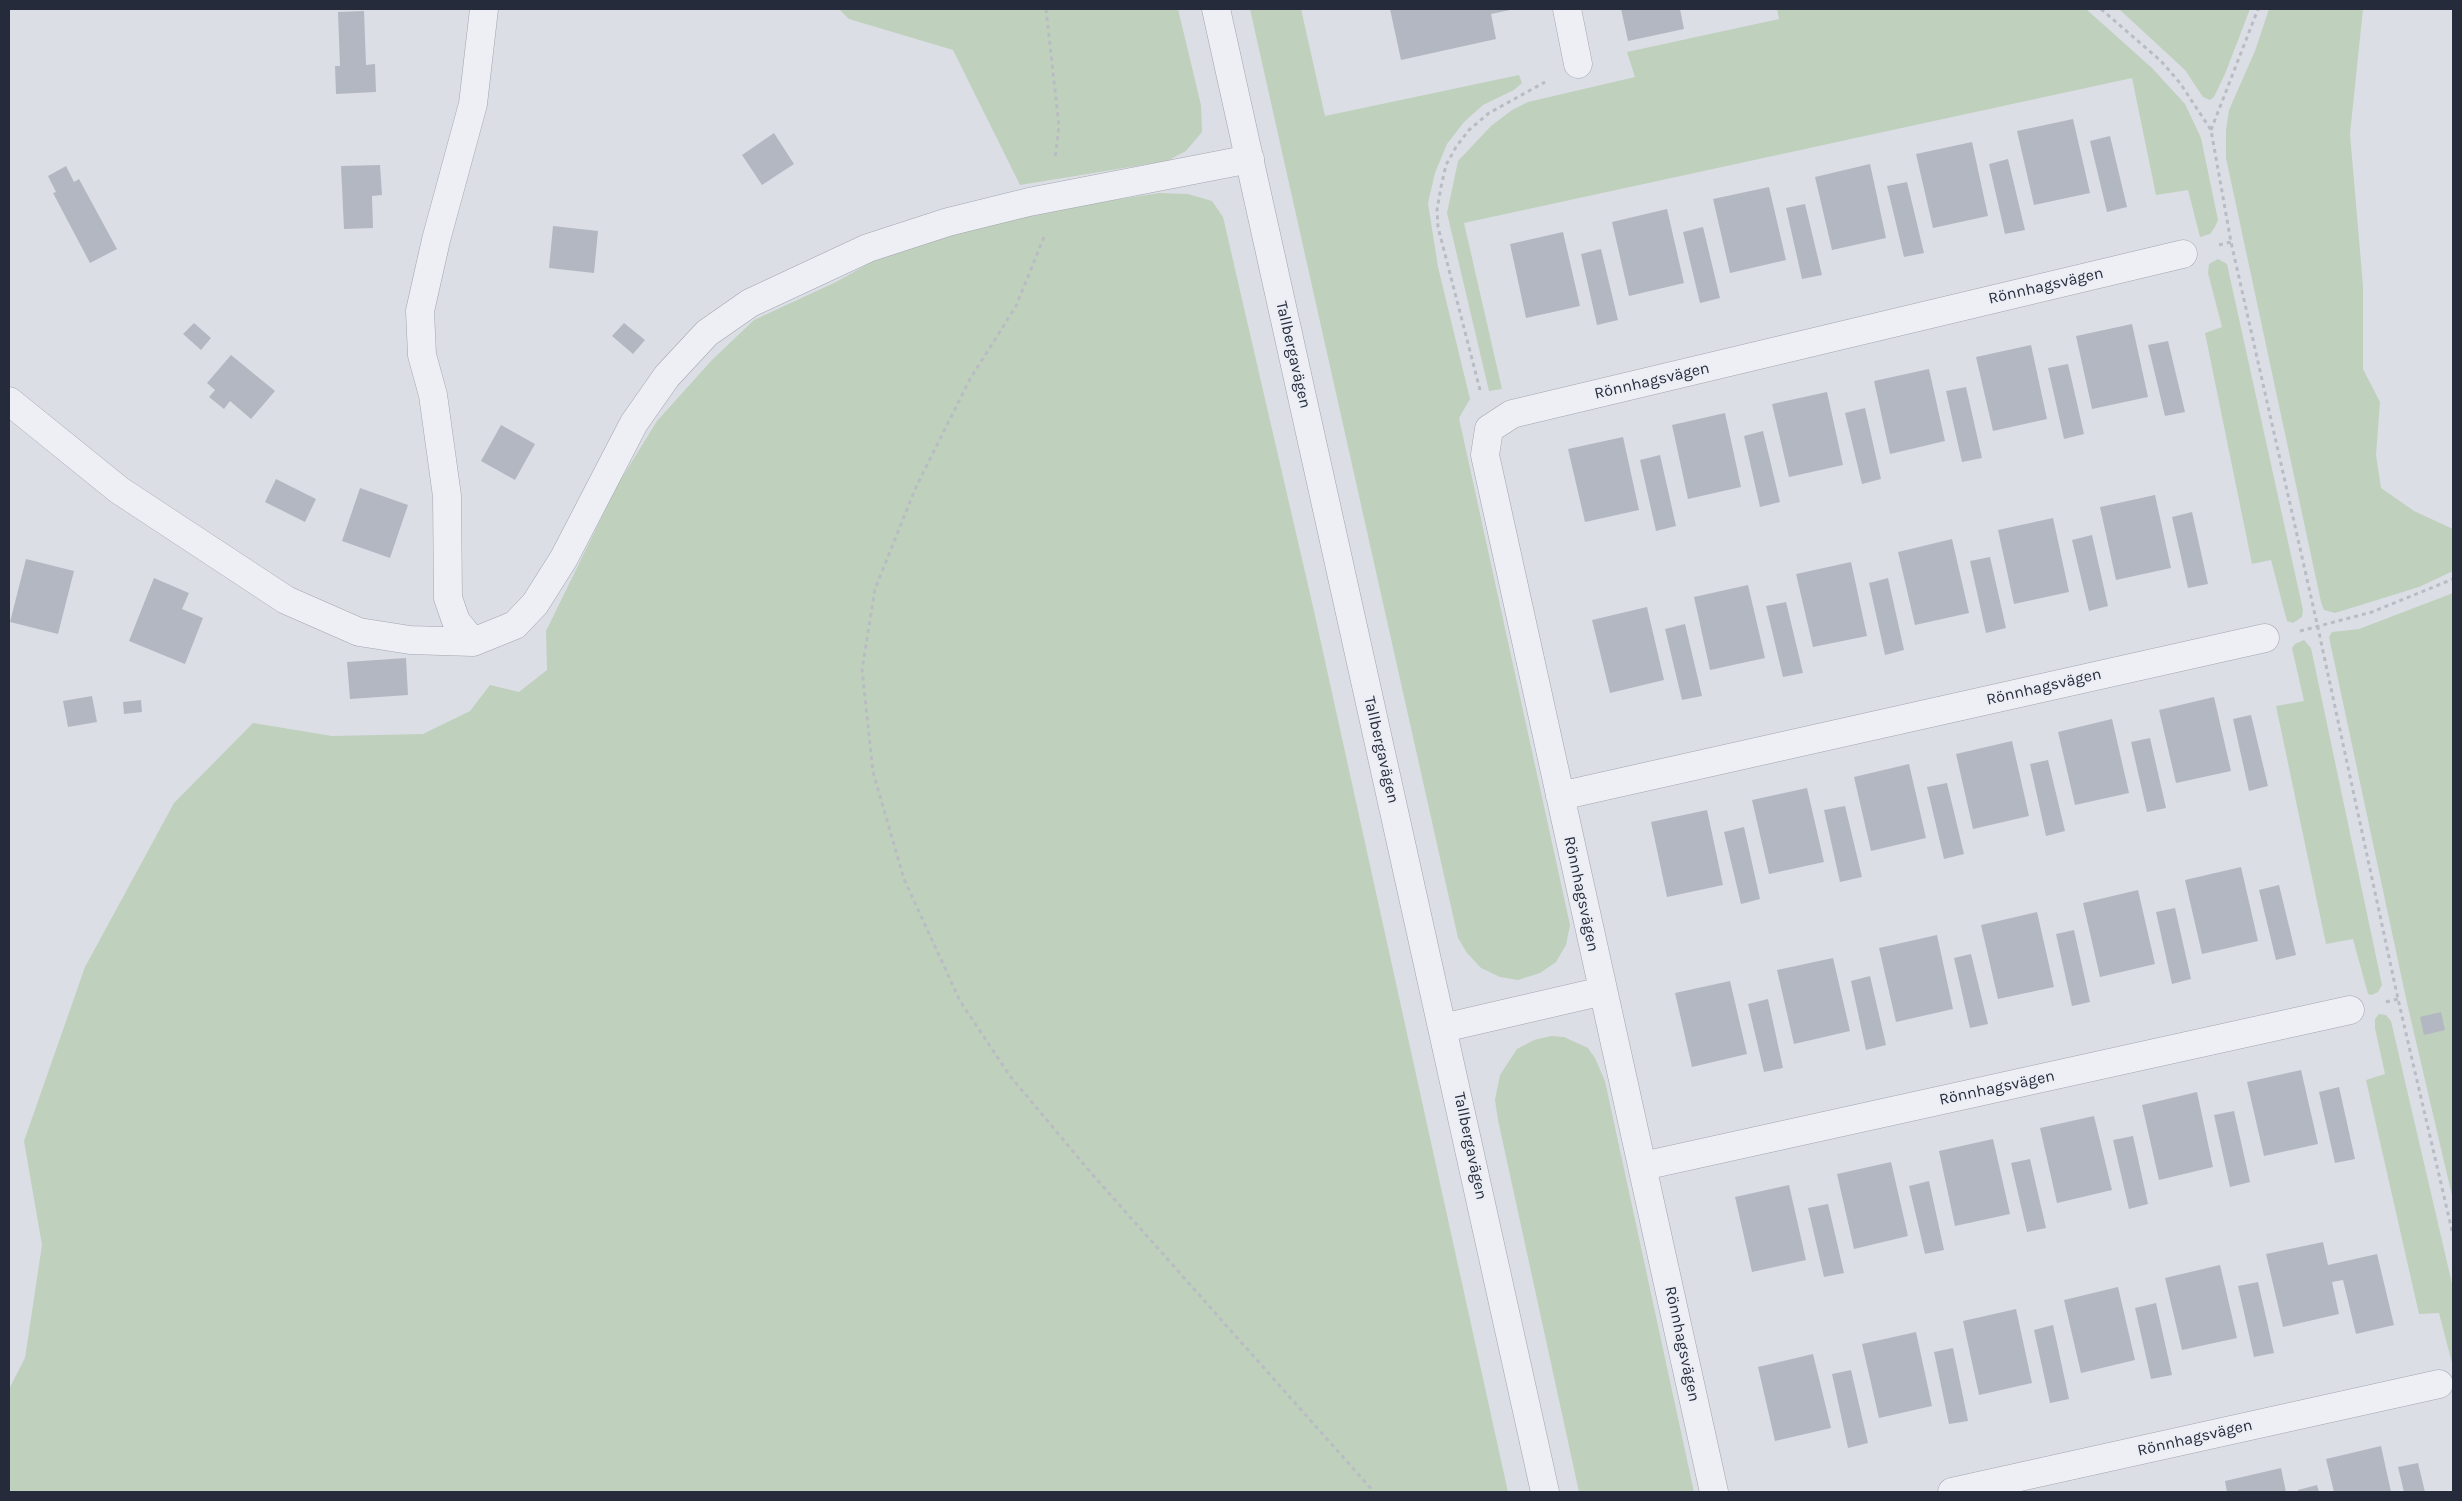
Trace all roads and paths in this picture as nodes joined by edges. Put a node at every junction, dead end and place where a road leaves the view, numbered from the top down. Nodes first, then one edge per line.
1 (484, 9) edge
2 (1046, 9) edge
3 (1216, 9) edge
4 (1566, 9) edge
5 (2101, 9) edge
6 (2258, 9) edge
7 (1578, 64) joint
8 (2211, 130) junction
9 (1250, 159) junction
10 (1050, 198) junction
11 (2183, 254) dead end
12 (9, 401) edge
13 (1490, 429) junction
14 (2453, 579) edge
15 (2318, 628) junction
16 (2265, 638) joint
17 (473, 642) junction
18 (1560, 796) junction
19 (1603, 991) junction
20 (2350, 1010) dead end
21 (1444, 1028) junction
22 (1643, 1166) junction
23 (2453, 1235) edge
24 (2439, 1384) dead end
25 (1374, 1492) edge
26 (1545, 1492) edge
27 (1714, 1492) edge
28 (1952, 1492) edge

1 - 17 street
2 - 10 path
3 - 9 street, Tallbergavägen
4 - 7 street
5 - 8 path
6 - 8 path
7 - 13 path
8 - 15 path
9 - 10 street
9 - 21 street, Tallbergavägen
10 - 17 street
10 - 25 path
11 - 13 street, Rönnhagsvägen
12 - 17 street
13 - 18 street, Rönnhagsvägen
14 - 15 path
15 - 16 path
15 - 23 path
16 - 18 street, Rönnhagsvägen
18 - 19 street, Rönnhagsvägen
19 - 21 street
19 - 22 street, Rönnhagsvägen
20 - 22 street, Rönnhagsvägen
21 - 26 street, Tallbergavägen
22 - 27 street, Rönnhagsvägen
24 - 28 street, Rönnhagsvägen

